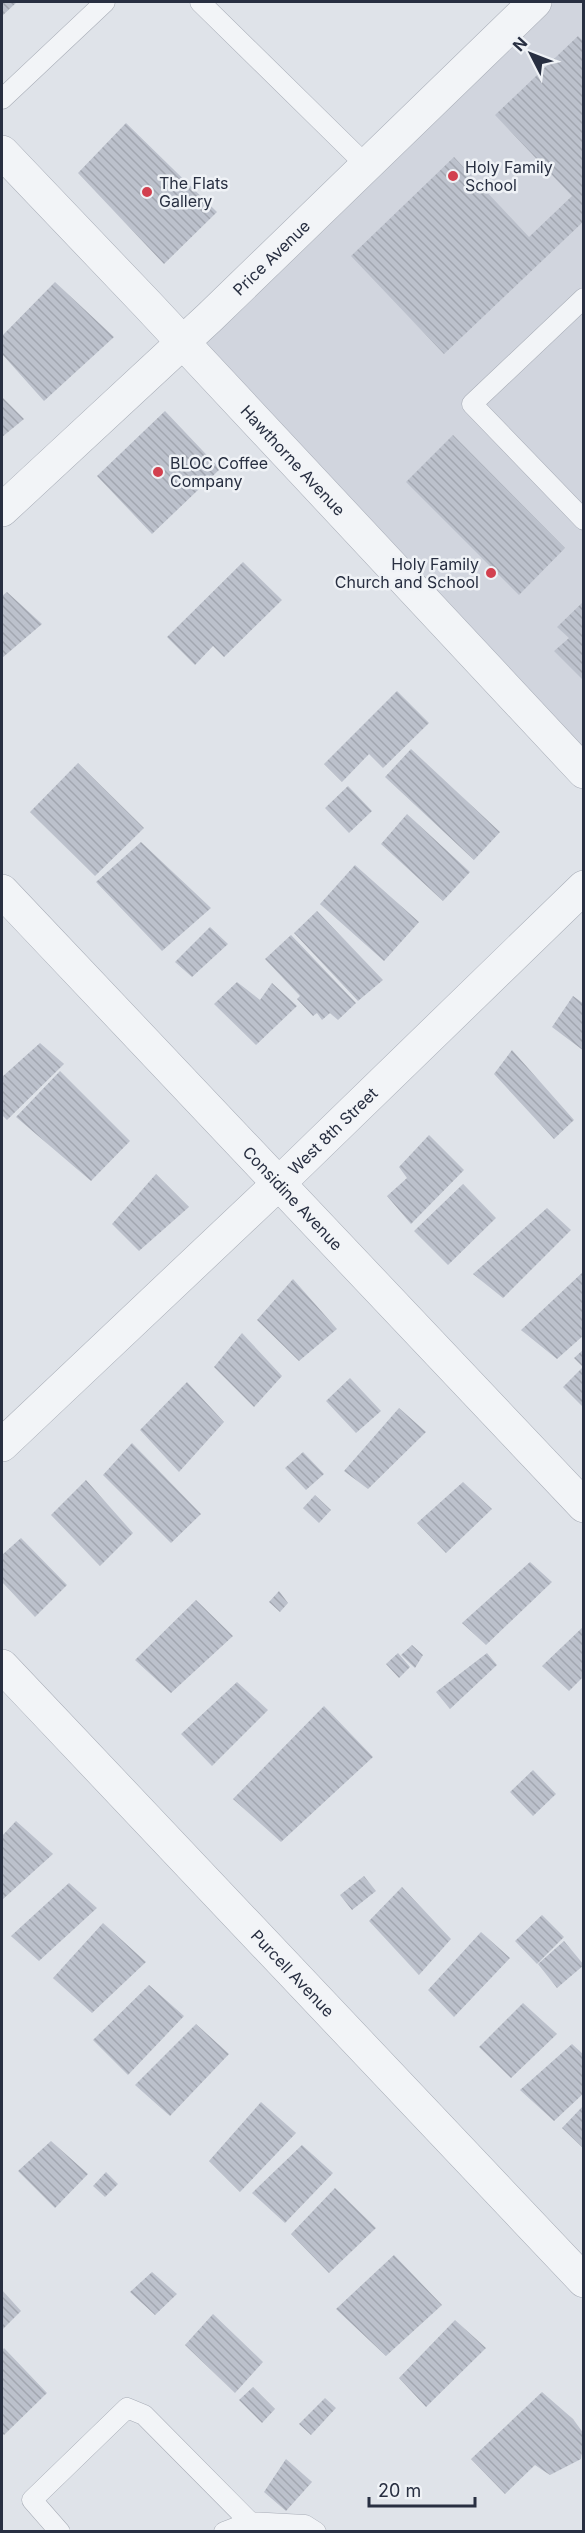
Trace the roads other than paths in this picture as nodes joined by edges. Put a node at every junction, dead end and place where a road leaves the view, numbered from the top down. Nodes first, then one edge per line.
1 (105, 2) edge
2 (200, 2) edge
3 (535, 2) edge
4 (2, 99) edge
5 (2, 152) edge
6 (366, 165) junction
7 (584, 298) edge
8 (183, 343) junction
9 (2, 510) edge
10 (584, 520) edge
11 (584, 772) edge
12 (584, 887) edge
13 (2, 891) edge
14 (277, 1185) junction
15 (2, 1445) edge
16 (584, 1506) edge
17 (2, 1666) edge
18 (584, 2282) edge
19 (250, 2522) junction
20 (60, 2532) edge
21 (224, 2532) edge
22 (316, 2532) edge

1 - 4 lane
2 - 6 lane
3 - 6 street, Price Avenue
5 - 8 street, Hawthorne Avenue
6 - 8 street, Price Avenue
7 - 10 lane
8 - 9 street, Price Avenue
8 - 11 street, Hawthorne Avenue
12 - 14 street, West 8th Street
13 - 14 street, Considine Avenue
14 - 15 street, West 8th Street
14 - 16 street, Considine Avenue
17 - 18 street, Purcell Avenue
19 - 20 lane
19 - 21 lane
19 - 22 lane

